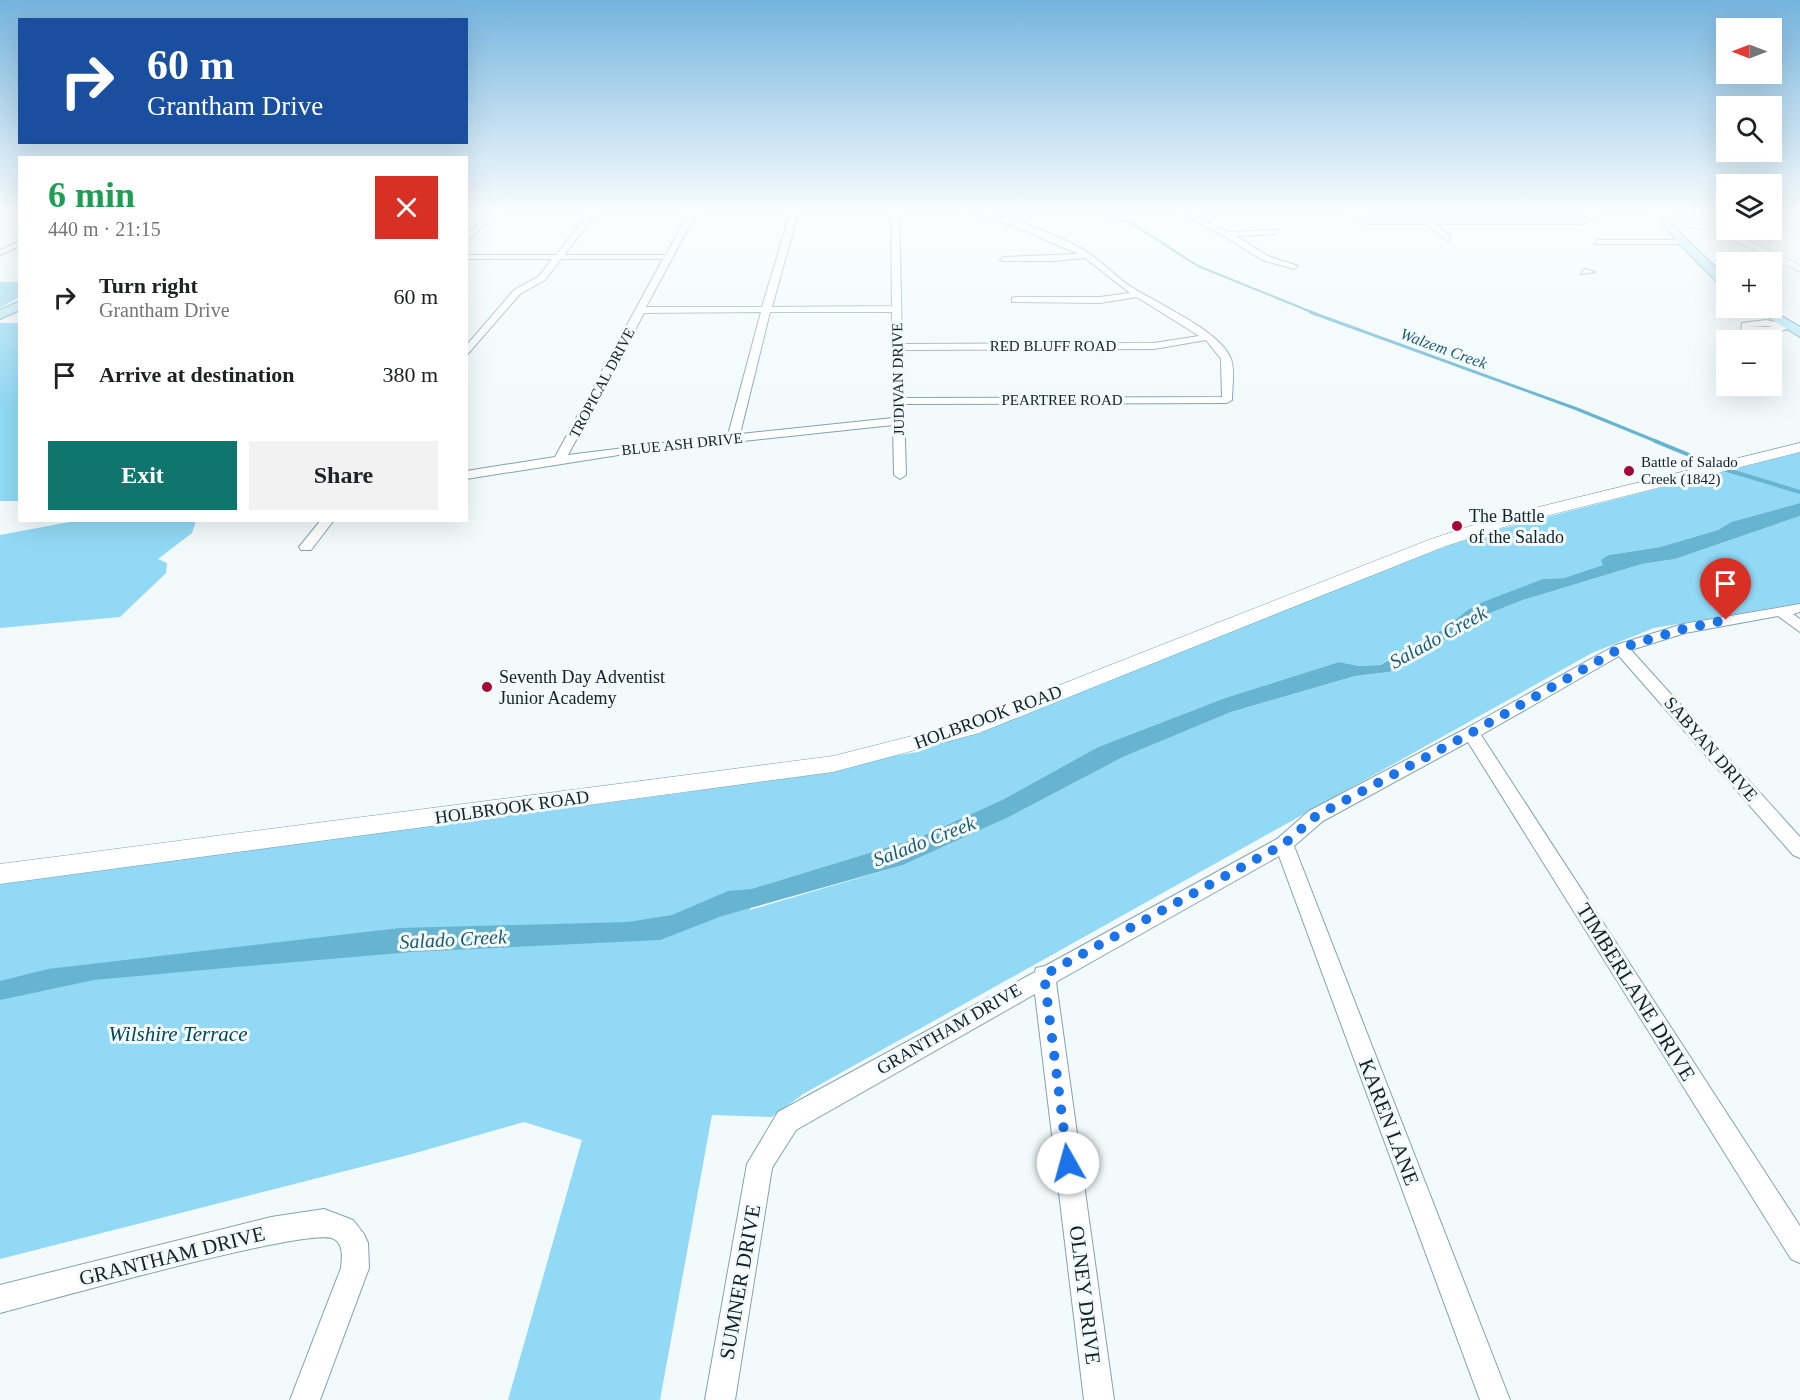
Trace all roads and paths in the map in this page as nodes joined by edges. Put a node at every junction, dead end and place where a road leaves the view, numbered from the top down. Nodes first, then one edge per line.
1 (544, 275) edge
2 (659, 275) edge
3 (777, 275) edge
4 (896, 275) edge
5 (1114, 275) edge
6 (1138, 294) junction
7 (1015, 300) dead end
8 (18, 306) edge
9 (641, 309) junction
10 (768, 309) junction
11 (896, 309) junction
12 (0, 315) edge
13 (1774, 318) edge
14 (1789, 328) edge
15 (1208, 338) junction
16 (898, 347) junction
17 (468, 351) edge
18 (898, 401) junction
19 (898, 421) junction
20 (734, 438) junction
21 (1800, 447) edge
22 (560, 460) junction
23 (468, 475) edge
24 (900, 476) dead end
25 (326, 522) edge
26 (306, 547) dead end
27 (1800, 608) edge
28 (1780, 610) junction
29 (1800, 627) edge
30 (1621, 648) junction
31 (1471, 733) junction
32 (1284, 844) junction
33 (1800, 850) edge
34 (0, 874) edge
35 (1044, 975) junction
36 (760, 1164) joint
37 (1800, 1250) edge
38 (0, 1299) edge
39 (305, 1400) edge
40 (720, 1400) edge
41 (1099, 1400) edge
42 (1495, 1400) edge

1 - 17 street
2 - 9 street, TROPICAL DRIVE
3 - 10 street
4 - 11 street, JUDIVAN DRIVE
5 - 6 street
6 - 7 street
6 - 15 street
8 - 12 main road
9 - 10 street
9 - 22 street, TROPICAL DRIVE
10 - 11 street
10 - 20 street
11 - 16 street, JUDIVAN DRIVE
13 - 14 main road
15 - 16 street, RED BLUFF ROAD
15 - 18 street, PEARTREE ROAD
16 - 18 street, JUDIVAN DRIVE
18 - 19 street, JUDIVAN DRIVE
19 - 20 street, BLUE ASH DRIVE
19 - 24 street, JUDIVAN DRIVE
20 - 22 street, BLUE ASH DRIVE
21 - 34 street, HOLBROOK ROAD
22 - 23 street, BLUE ASH DRIVE
25 - 26 street
27 - 28 street, GRANTHAM DRIVE
28 - 29 street
28 - 30 street, GRANTHAM DRIVE
30 - 31 street, GRANTHAM DRIVE
30 - 33 street, SABYAN DRIVE
31 - 32 street, GRANTHAM DRIVE
31 - 37 street, TIMBERLANE DRIVE
32 - 35 street, GRANTHAM DRIVE
32 - 42 street, KAREN LANE
35 - 36 street, GRANTHAM DRIVE
35 - 41 street, OLNEY DRIVE
36 - 40 street, SUMNER DRIVE
38 - 39 street, GRANTHAM DRIVE

